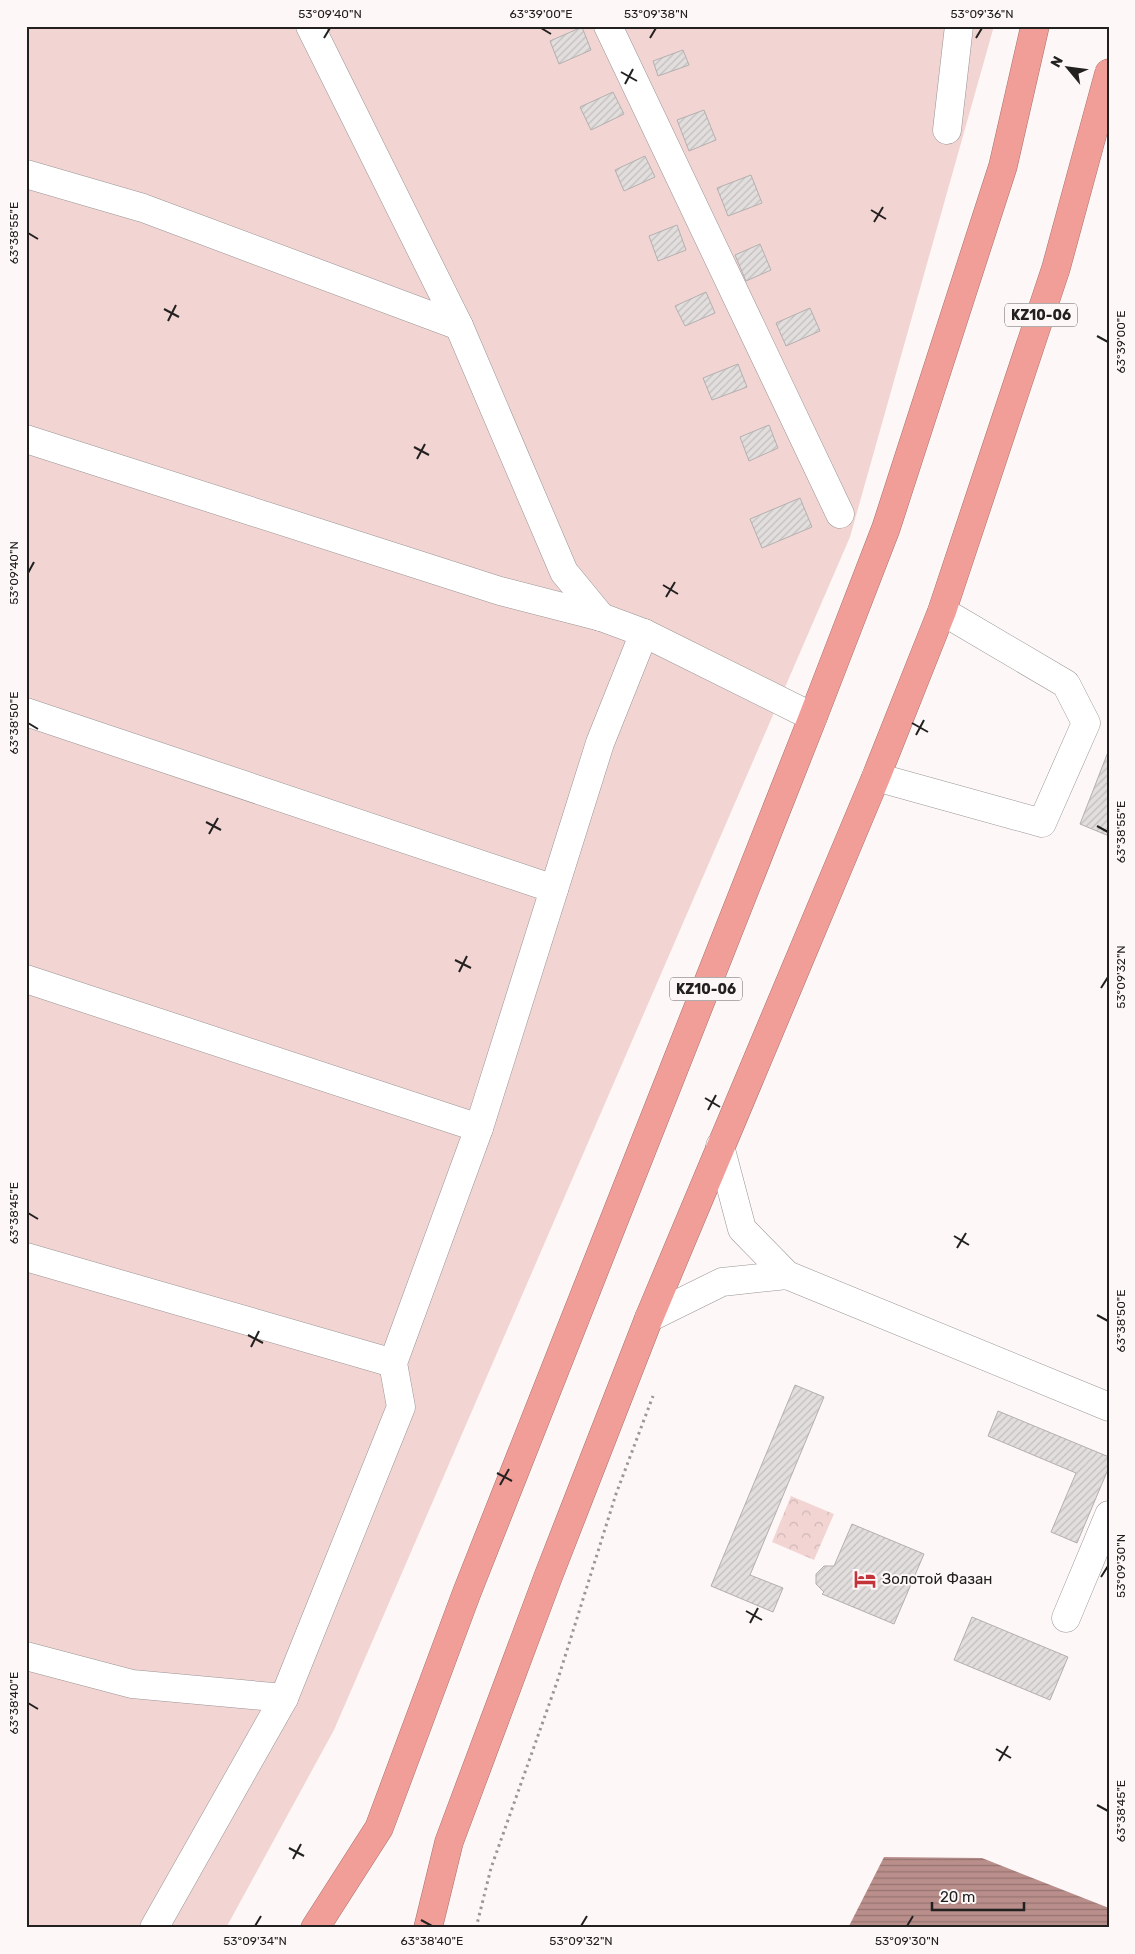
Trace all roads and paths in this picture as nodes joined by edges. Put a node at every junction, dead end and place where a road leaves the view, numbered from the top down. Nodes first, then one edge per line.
1 (310, 26) edge
2 (608, 26) edge
3 (959, 26) edge
4 (1035, 26) edge
5 (1109, 72) edge
6 (947, 130) dead end
7 (26, 174) edge
8 (459, 326) junction
9 (26, 439) edge
10 (840, 514) dead end
11 (942, 611) junction
12 (601, 617) junction
13 (644, 633) junction
14 (26, 712) edge
15 (814, 717) junction
16 (876, 778) junction
17 (554, 889) junction
18 (26, 979) edge
19 (479, 1128) junction
20 (720, 1146) junction
21 (26, 1257) edge
22 (787, 1275) junction
23 (649, 1318) junction
24 (393, 1363) junction
25 (1109, 1407) edge
26 (1109, 1515) edge
27 (1066, 1618) dead end
28 (26, 1656) edge
29 (284, 1698) junction
30 (154, 1928) edge
31 (315, 1928) edge
32 (428, 1928) edge

1 - 8 street
2 - 10 street
3 - 6 street
4 - 15 highway, KZ10-06
5 - 11 highway, KZ10-06
7 - 8 street
8 - 12 street
9 - 12 street
11 - 16 highway, KZ10-06
11 - 16 street
12 - 13 street
13 - 15 street
13 - 17 street
14 - 17 street
15 - 31 highway, KZ10-06
16 - 20 highway, KZ10-06
17 - 19 street
18 - 19 street
19 - 24 street
20 - 22 street
20 - 23 highway, KZ10-06
21 - 24 street
22 - 23 street
22 - 25 street
23 - 32 highway, KZ10-06
24 - 29 street
26 - 27 street
28 - 29 street
29 - 30 street

